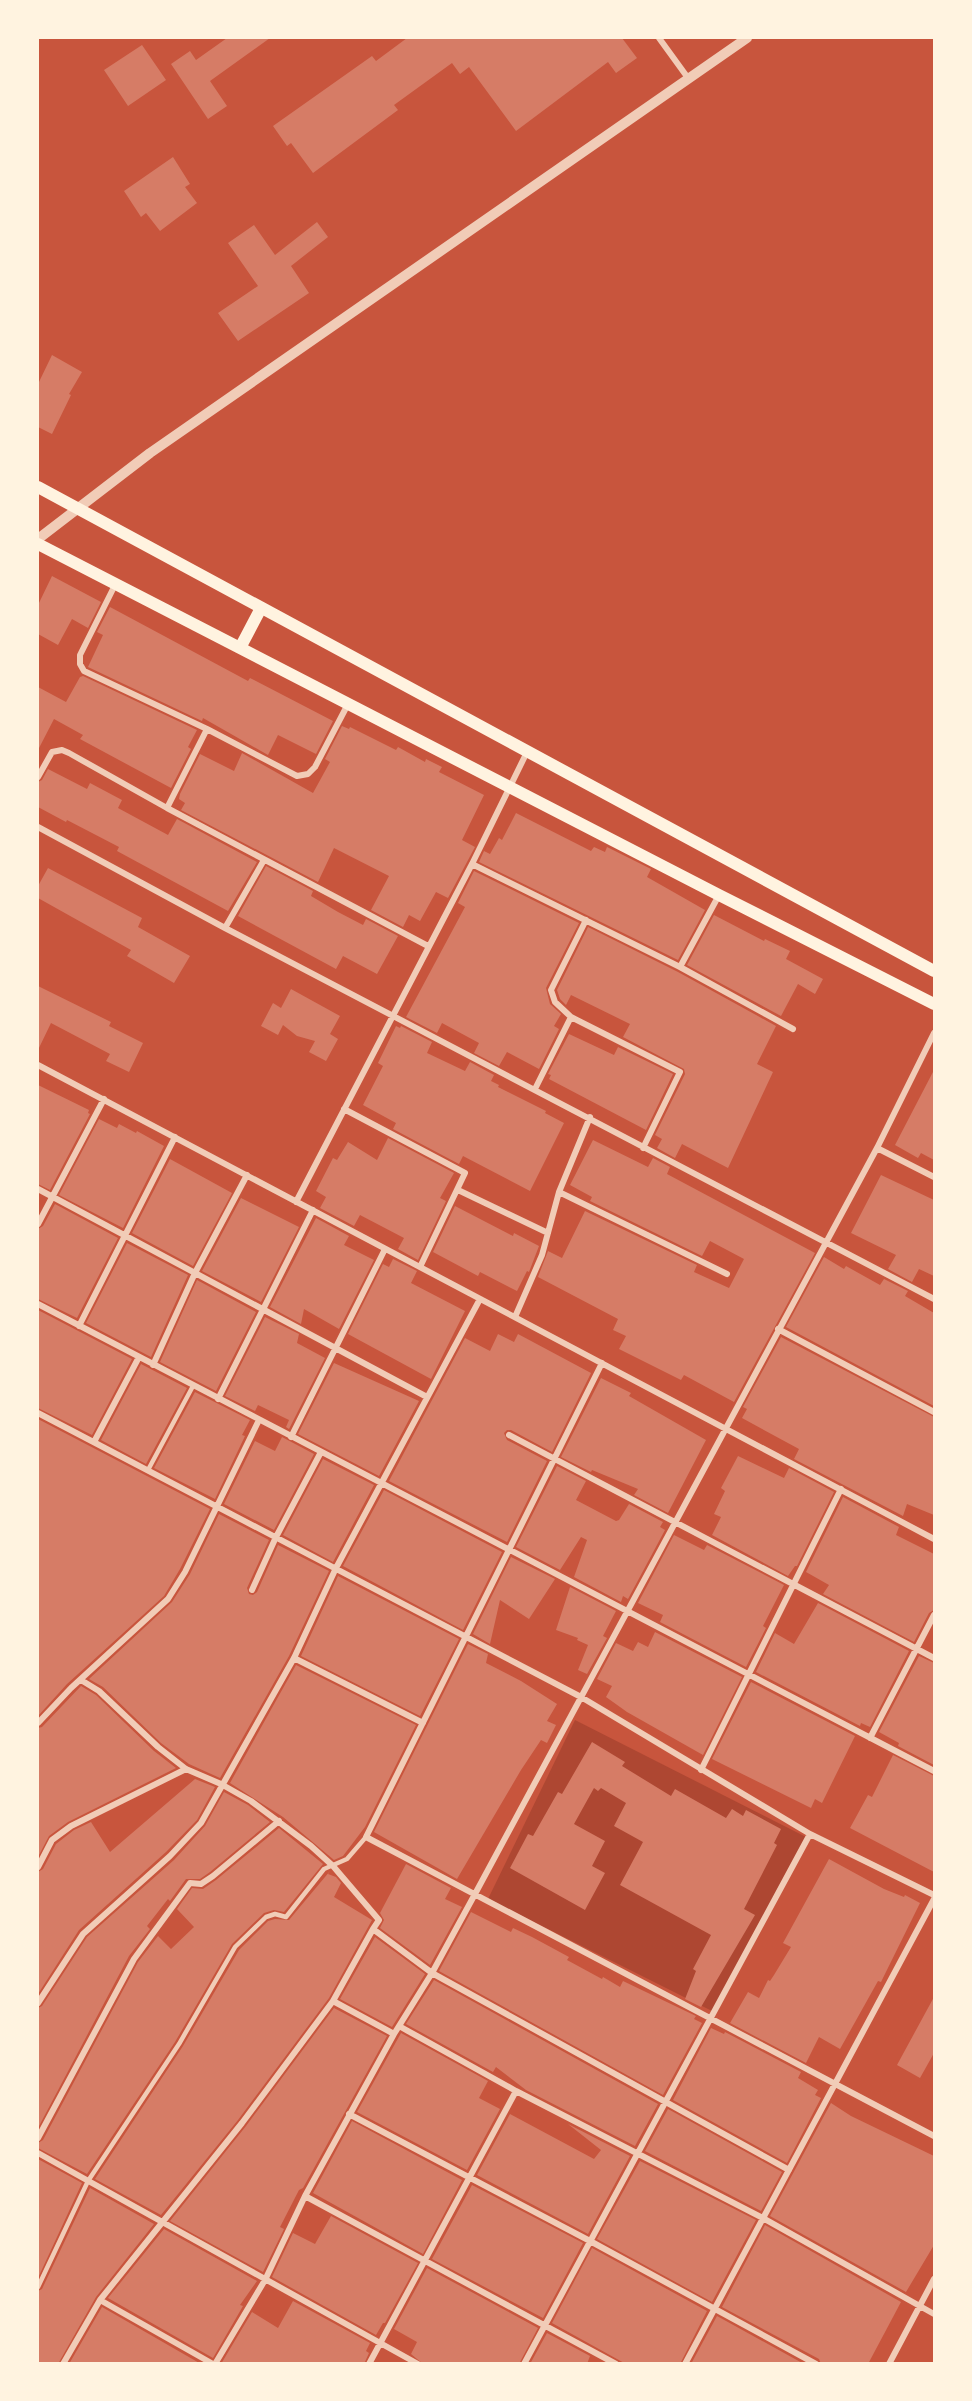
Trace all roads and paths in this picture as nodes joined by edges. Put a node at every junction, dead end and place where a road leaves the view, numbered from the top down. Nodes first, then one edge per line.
1 (659, 38) edge
2 (747, 38) edge
3 (688, 78) junction
4 (38, 487) edge
5 (76, 508) junction
6 (38, 541) edge
7 (115, 585) junction
8 (261, 609) junction
9 (240, 648) junction
10 (348, 703) junction
11 (207, 729) junction
12 (527, 752) junction
13 (38, 777) edge
14 (511, 787) junction
15 (167, 808) junction
16 (38, 826) edge
17 (264, 860) junction
18 (472, 864) junction
19 (719, 896) junction
20 (586, 920) junction
21 (225, 928) junction
22 (429, 946) junction
23 (680, 967) junction
24 (934, 970) edge
25 (934, 1004) edge
26 (392, 1016) junction
27 (571, 1017) junction
28 (793, 1029) dead end
29 (934, 1033) edge
30 (38, 1065) edge
31 (535, 1089) junction
32 (104, 1099) junction
33 (345, 1109) junction
34 (590, 1117) junction
35 (175, 1137) junction
36 (643, 1148) junction
37 (877, 1148) junction
38 (247, 1175) junction
39 (934, 1177) edge
40 (38, 1189) edge
41 (458, 1190) junction
42 (559, 1192) junction
43 (52, 1196) junction
44 (296, 1202) junction
45 (313, 1210) junction
46 (38, 1224) edge
47 (548, 1233) junction
48 (126, 1236) junction
49 (825, 1242) junction
50 (385, 1249) junction
51 (420, 1267) junction
52 (195, 1273) junction
53 (727, 1274) dead end
54 (480, 1299) junction
55 (934, 1299) edge
56 (38, 1304) edge
57 (264, 1310) junction
58 (515, 1317) junction
59 (79, 1326) junction
60 (778, 1329) junction
61 (334, 1348) junction
62 (139, 1357) junction
63 (602, 1363) junction
64 (153, 1365) junction
65 (193, 1386) junction
66 (427, 1397) junction
67 (218, 1398) junction
68 (934, 1412) edge
69 (38, 1413) edge
70 (259, 1420) junction
71 (725, 1428) junction
72 (508, 1435) dead end
73 (291, 1437) junction
74 (94, 1442) junction
75 (321, 1452) junction
76 (555, 1459) junction
77 (148, 1470) junction
78 (382, 1484) junction
79 (841, 1489) junction
80 (216, 1506) junction
81 (675, 1522) junction
82 (276, 1537) junction
83 (934, 1539) edge
84 (509, 1550) junction
85 (336, 1569) junction
86 (794, 1584) junction
87 (252, 1590) dead end
88 (627, 1611) junction
89 (934, 1616) edge
90 (465, 1636) junction
91 (917, 1649) junction
92 (294, 1658) junction
93 (934, 1658) edge
94 (748, 1674) junction
95 (81, 1680) junction
96 (581, 1697) junction
97 (38, 1723) edge
98 (423, 1724) junction
99 (870, 1738) junction
100 (186, 1769) junction
101 (701, 1770) junction
102 (934, 1771) edge
103 (221, 1784) junction
104 (279, 1821) junction
105 (810, 1834) junction
106 (366, 1837) junction
107 (333, 1866) junction
108 (38, 1867) edge
109 (475, 1894) junction
110 (934, 1894) edge
111 (934, 1899) edge
112 (373, 1929) junction
113 (432, 1973) junction
114 (333, 2001) junction
115 (38, 2003) edge
116 (711, 2017) junction
117 (399, 2026) junction
118 (394, 2034) junction
119 (835, 2083) junction
120 (516, 2091) junction
121 (665, 2102) junction
122 (350, 2114) junction
123 (934, 2136) edge
124 (38, 2138) edge
125 (38, 2152) edge
126 (638, 2153) junction
127 (789, 2170) junction
128 (470, 2176) junction
129 (88, 2181) junction
130 (305, 2196) junction
131 (762, 2218) junction
132 (164, 2222) junction
133 (590, 2241) junction
134 (424, 2261) junction
135 (934, 2279) edge
136 (265, 2280) junction
137 (38, 2287) edge
138 (100, 2300) junction
139 (920, 2306) junction
140 (714, 2308) junction
141 (934, 2314) edge
142 (545, 2325) junction
143 (380, 2343) junction
144 (63, 2364) edge
145 (214, 2364) edge
146 (369, 2364) edge
147 (418, 2364) edge
148 (524, 2364) edge
149 (616, 2364) edge
150 (685, 2364) edge
151 (816, 2364) edge
152 (889, 2364) edge

1 - 3 street
2 - 3 street
3 - 5 street
4 - 5 main road
5 - 6 street
5 - 8 main road
6 - 7 main road
7 - 9 main road
7 - 11 street
8 - 9 main road
8 - 12 main road
9 - 10 main road
10 - 11 street
10 - 14 main road
11 - 15 street
12 - 14 street
12 - 24 main road
13 - 15 street
14 - 18 street
14 - 19 main road
15 - 17 street
16 - 21 street
17 - 21 street
17 - 22 street
18 - 20 street
18 - 22 street
19 - 23 street
19 - 25 main road
20 - 23 street
20 - 27 street
21 - 26 street
22 - 26 street
23 - 28 street
26 - 31 street
26 - 33 street
27 - 31 street
27 - 36 street
29 - 37 street
30 - 32 street
31 - 34 street
32 - 35 street
32 - 43 street
33 - 41 street
33 - 44 street
34 - 36 street
34 - 42 street
35 - 38 street
35 - 48 street
36 - 49 street
37 - 39 street
37 - 49 street
38 - 44 street
38 - 52 street
40 - 43 street
41 - 47 street
41 - 51 street
42 - 47 street
42 - 53 street
43 - 46 street
43 - 48 street
44 - 45 street
45 - 50 street
45 - 57 street
47 - 58 street
48 - 52 street
48 - 59 street
49 - 55 street
49 - 60 street
50 - 51 street
50 - 61 street
51 - 54 street
52 - 57 street
52 - 64 street
54 - 58 street
54 - 66 street
56 - 59 street
57 - 61 street
57 - 67 street
58 - 63 street
59 - 62 street
60 - 68 street
60 - 71 street
61 - 66 street
61 - 73 street
62 - 64 street
62 - 74 street
63 - 71 street
63 - 76 street
64 - 65 street
65 - 67 street
65 - 77 lane
66 - 78 street
67 - 70 street
69 - 74 street
70 - 73 street
70 - 80 street
71 - 79 street
71 - 81 street
72 - 76 street
73 - 75 street
74 - 77 street
75 - 78 street
75 - 82 street
76 - 81 street
76 - 84 street
77 - 80 street
78 - 84 street
78 - 85 street
79 - 83 street
79 - 86 street
80 - 82 street
80 - 95 street
81 - 86 street
81 - 88 street
82 - 85 street
82 - 87 street
84 - 88 street
84 - 90 street
85 - 90 street
85 - 92 street
86 - 91 street
86 - 94 street
88 - 94 street
88 - 96 street
89 - 91 street
90 - 96 street
90 - 98 street
91 - 93 street
91 - 99 street
92 - 98 street
92 - 103 street
94 - 99 street
94 - 101 street
95 - 97 street
95 - 100 street
96 - 101 street
96 - 109 street
98 - 106 street
99 - 102 street
100 - 103 street
100 - 108 street
101 - 105 street
103 - 104 street
103 - 115 street
104 - 107 street
104 - 124 street
105 - 110 street
105 - 116 street
106 - 107 lane
106 - 109 street
107 - 112 street
107 - 129 lane
109 - 113 street
109 - 116 street
111 - 119 street
112 - 113 street
112 - 114 street
113 - 117 street
113 - 121 street
114 - 118 street
114 - 132 street
116 - 119 street
116 - 121 street
117 - 118 street
117 - 120 street
118 - 122 street
119 - 123 street
119 - 127 street
120 - 126 street
120 - 128 street
121 - 126 street
121 - 127 street
122 - 128 street
122 - 130 street
125 - 129 street
126 - 131 street
126 - 133 street
127 - 131 street
128 - 133 street
128 - 134 street
129 - 132 street
129 - 137 lane
130 - 134 street
130 - 136 street
131 - 139 street
131 - 140 street
132 - 136 street
132 - 138 street
133 - 140 street
133 - 142 street
134 - 142 street
134 - 143 street
135 - 139 street
136 - 143 street
136 - 145 street
138 - 144 street
138 - 145 street
139 - 141 street
139 - 152 street
140 - 150 street
140 - 151 street
142 - 148 street
142 - 149 street
143 - 146 street
143 - 147 street

